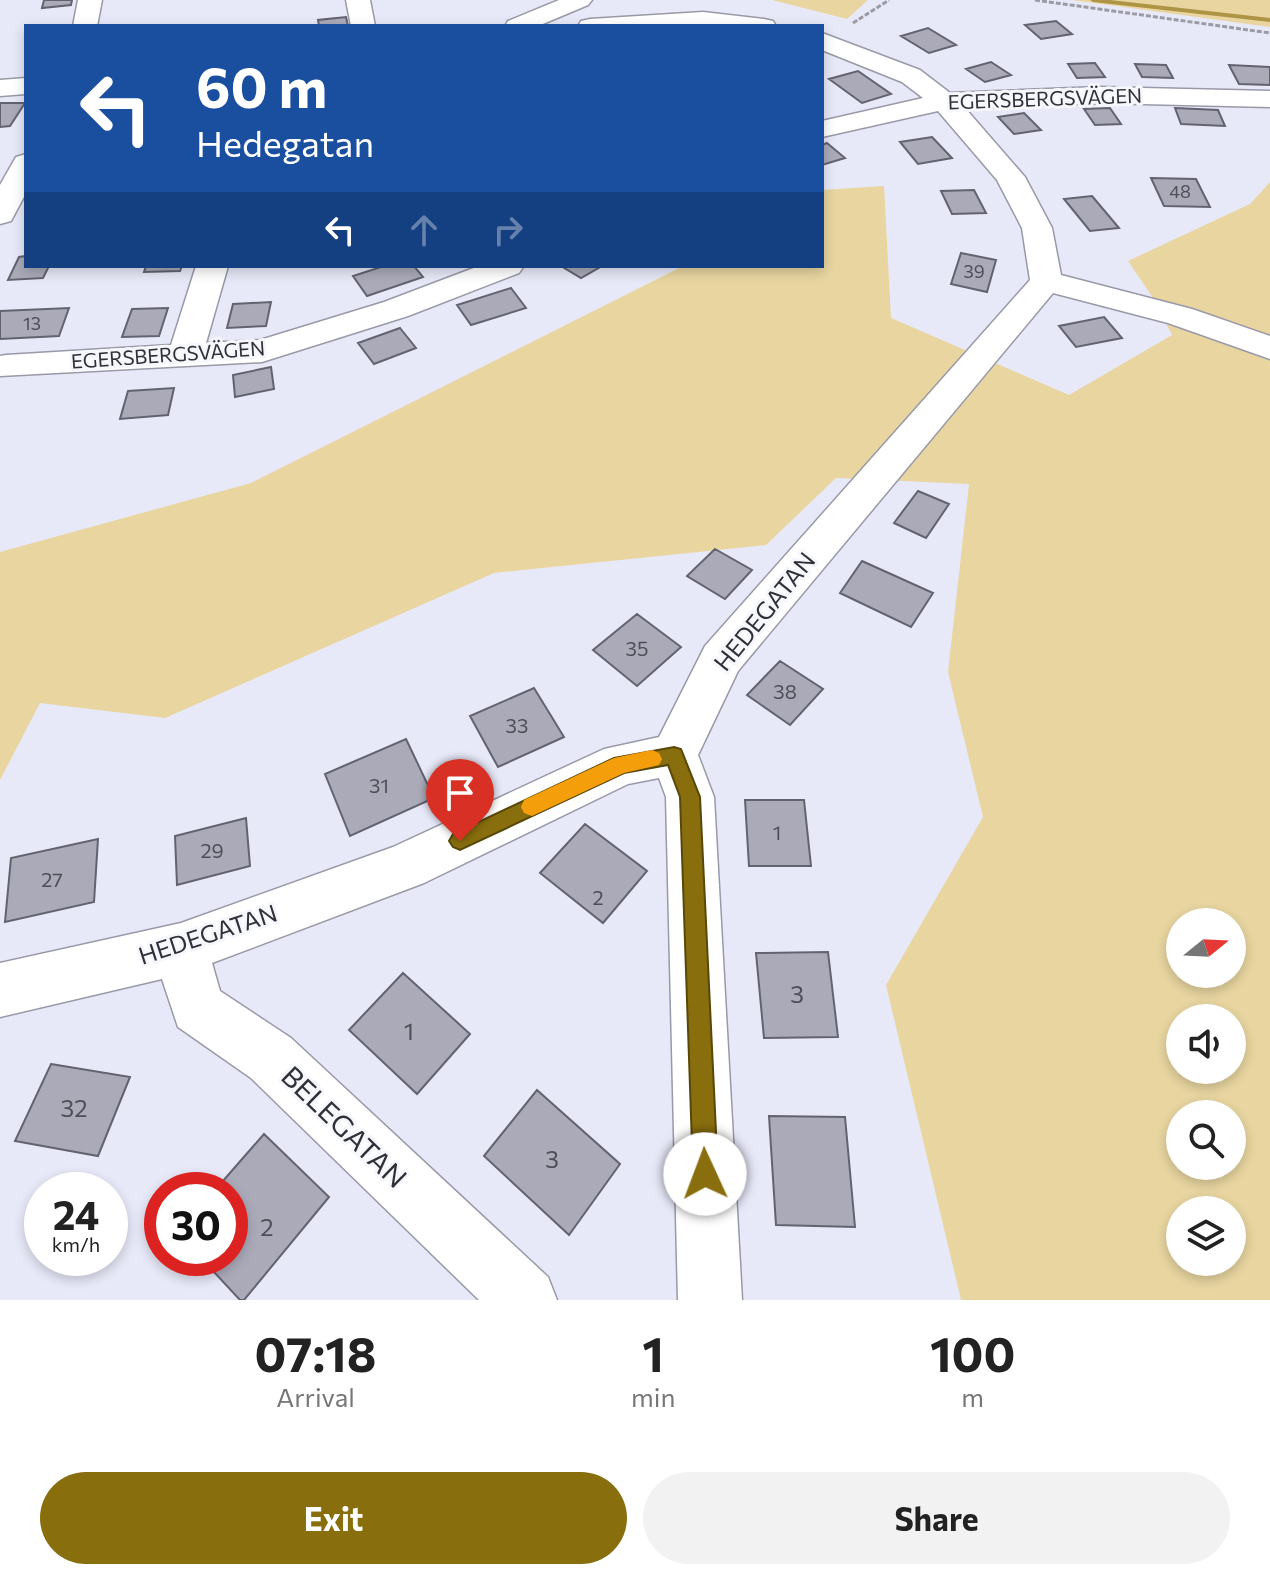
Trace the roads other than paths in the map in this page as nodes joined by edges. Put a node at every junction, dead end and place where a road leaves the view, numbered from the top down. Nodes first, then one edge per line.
1 (90, 0) edge
2 (358, 0) edge
3 (580, 0) edge
4 (543, 16) junction
5 (85, 24) edge
6 (363, 24) edge
7 (522, 24) edge
8 (566, 24) edge
9 (622, 24) edge
10 (747, 24) edge
11 (828, 42) edge
12 (24, 86) edge
13 (0, 88) edge
14 (1270, 99) edge
15 (944, 101) junction
16 (824, 129) edge
17 (24, 167) edge
18 (0, 215) edge
19 (211, 268) edge
20 (503, 268) edge
21 (1046, 281) junction
22 (1270, 348) edge
23 (185, 355) junction
24 (6, 366) dead end
25 (674, 755) junction
26 (181, 949) junction
27 (0, 990) edge
28 (525, 1300) edge
29 (710, 1300) edge

1 - 5 street
2 - 6 street
3 - 4 street
4 - 7 street
4 - 8 street
9 - 10 street
11 - 15 street
12 - 13 street
14 - 15 street, EGERSBERGSVÄGEN
15 - 16 street, EGERSBERGSVÄGEN
15 - 21 street
17 - 18 street
19 - 23 street
20 - 23 street, EGERSBERGSVÄGEN
21 - 22 street
21 - 25 street, HEDEGATAN
23 - 24 street, EGERSBERGSVÄGEN
25 - 26 street, HEDEGATAN
25 - 29 street
26 - 27 street, HEDEGATAN
26 - 28 street, BELEGATAN

